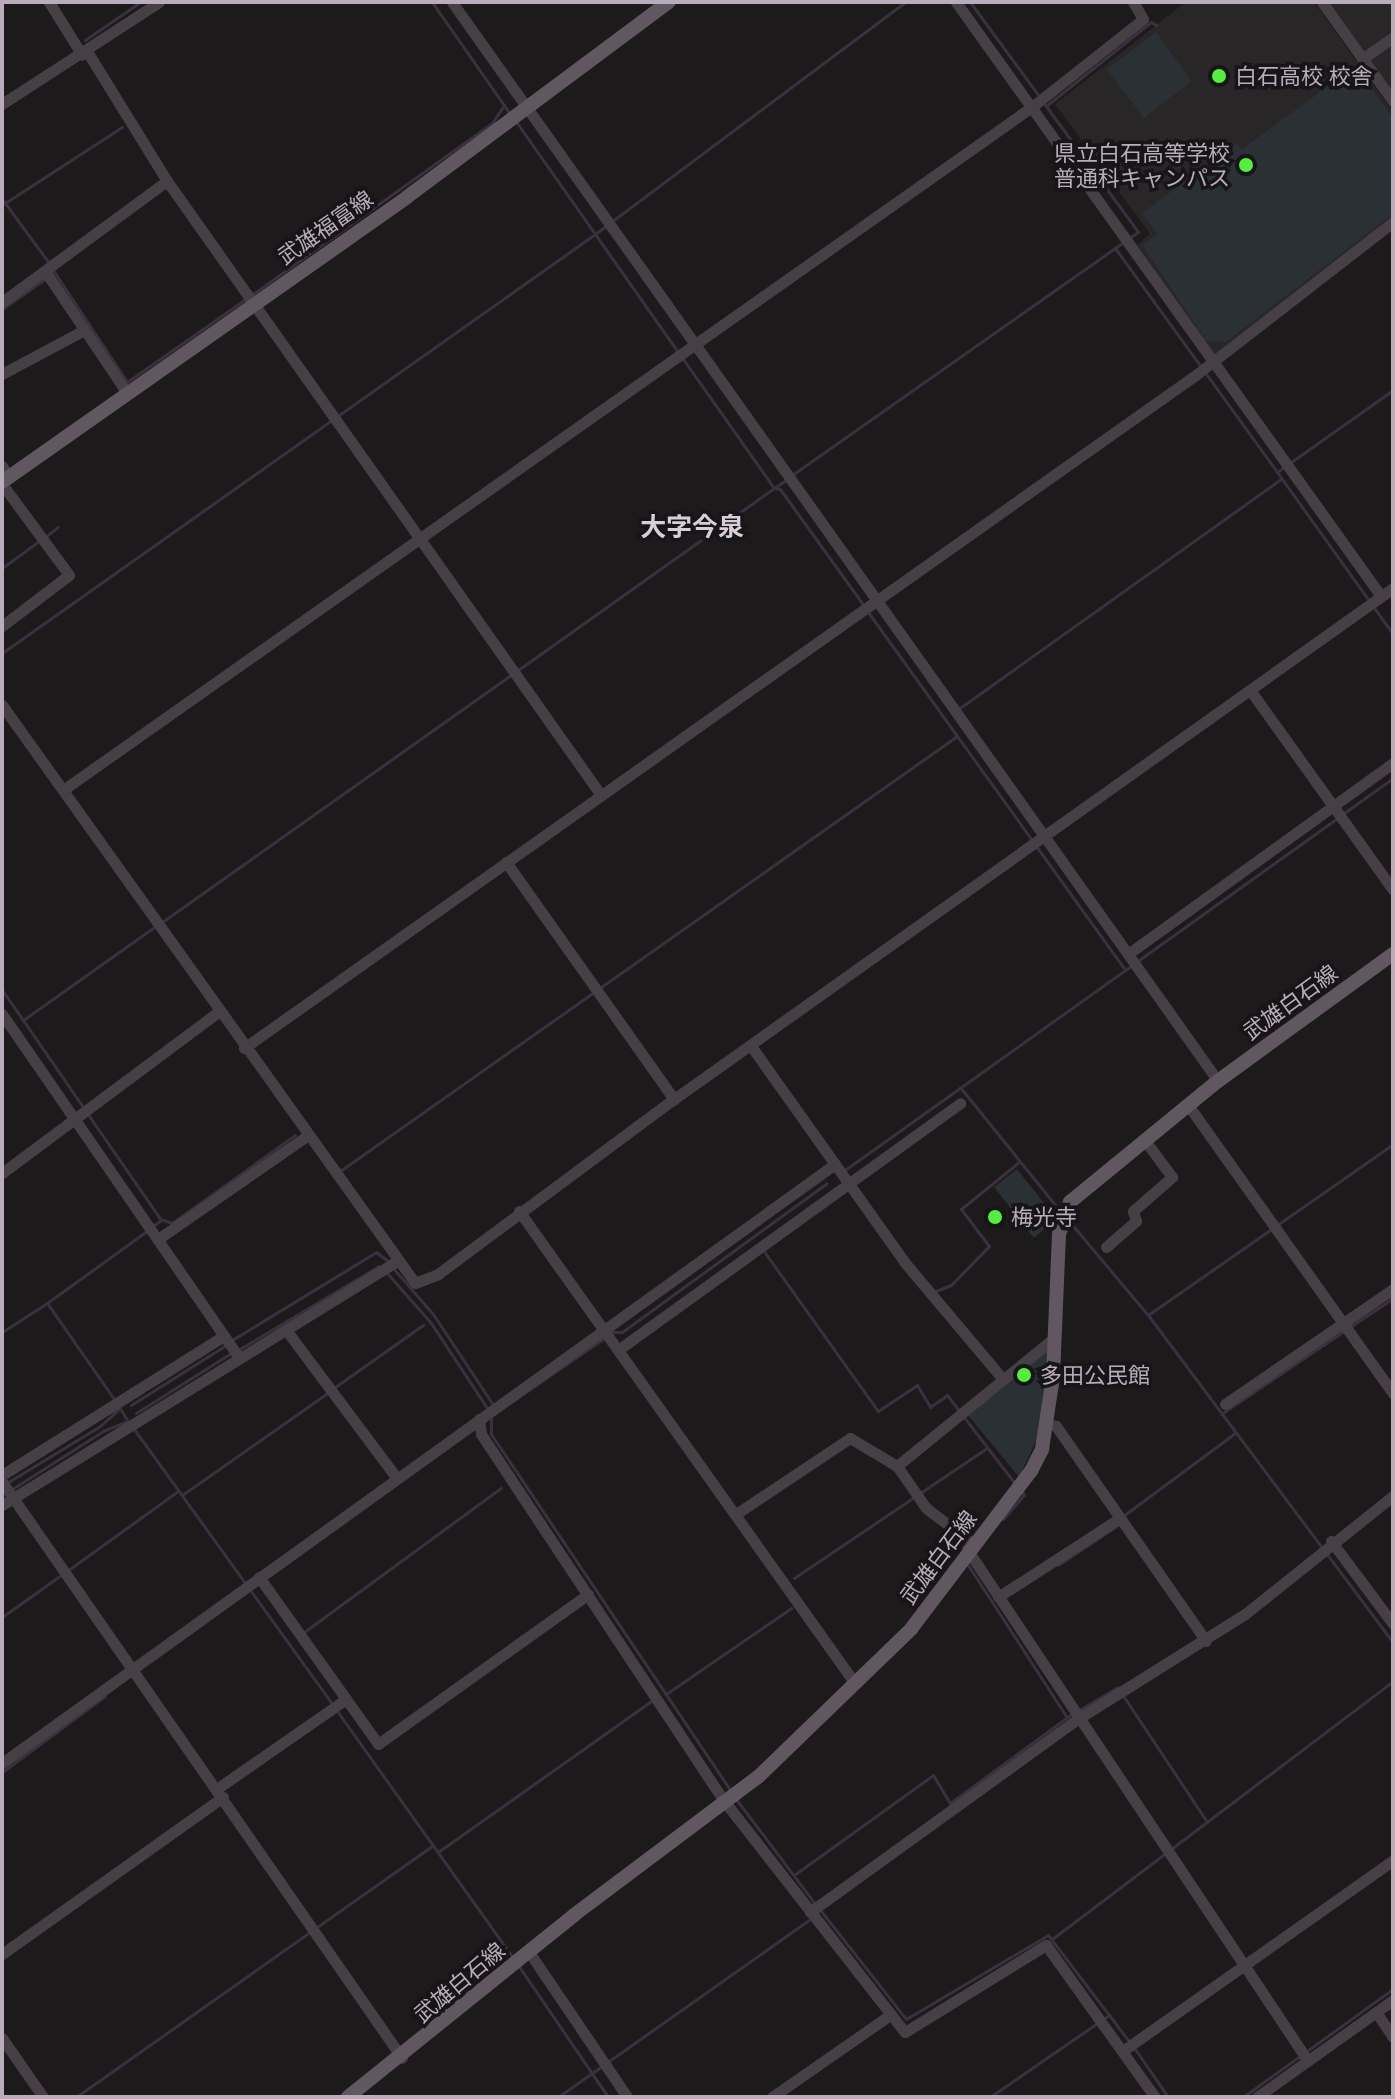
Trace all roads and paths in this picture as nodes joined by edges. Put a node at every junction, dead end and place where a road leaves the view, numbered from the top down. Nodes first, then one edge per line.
1 (49, 2) edge
2 (159, 2) edge
3 (452, 2) edge
4 (669, 2) edge
5 (956, 2) edge
6 (1133, 2) edge
7 (1322, 2) edge
8 (1393, 37) edge
9 (85, 54) junction
10 (1362, 59) junction
11 (1393, 101) edge
12 (1038, 102) junction
13 (2, 104) edge
14 (524, 110) junction
15 (167, 181) junction
16 (1393, 222) edge
17 (49, 271) junction
18 (252, 299) junction
19 (2, 302) edge
20 (84, 330) junction
21 (684, 352) junction
22 (1210, 364) junction
23 (2, 374) edge
24 (127, 393) junction
25 (4, 477) edge
26 (420, 538) junction
27 (1393, 588) edge
28 (1373, 601) junction
29 (868, 607) junction
30 (2, 626) edge
31 (1250, 690) junction
32 (2, 705) edge
33 (1393, 763) edge
34 (63, 790) junction
35 (601, 795) junction
36 (1333, 806) junction
37 (1036, 841) junction
38 (506, 862) junction
39 (1393, 890) edge
40 (1128, 954) junction
41 (1393, 954) edge
42 (218, 1012) junction
43 (2, 1014) edge
44 (751, 1046) junction
45 (244, 1048) junction
46 (1218, 1081) junction
47 (674, 1099) junction
48 (960, 1103) dead end
49 (1188, 1105) junction
50 (82, 1114) junction
51 (307, 1136) junction
52 (1144, 1139) junction
53 (2, 1173) edge
54 (842, 1173) junction
55 (519, 1211) junction
56 (157, 1238) junction
57 (1106, 1247) dead end
58 (394, 1263) junction
59 (1393, 1289) edge
60 (1346, 1327) junction
61 (286, 1330) junction
62 (607, 1333) junction
63 (226, 1338) junction
64 (1054, 1338) junction
65 (618, 1350) junction
66 (238, 1356) junction
67 (1001, 1377) junction
68 (1393, 1393) edge
69 (1225, 1404) dead end
70 (482, 1416) junction
71 (1049, 1424) junction
72 (897, 1466) junction
73 (2, 1475) edge
74 (396, 1477) junction
75 (2, 1482) edge
76 (12, 1496) junction
77 (1393, 1496) edge
78 (2, 1505) edge
79 (736, 1514) junction
80 (1122, 1520) junction
81 (1325, 1546) junction
82 (970, 1551) junction
83 (251, 1582) junction
84 (588, 1594) junction
85 (998, 1597) junction
86 (1393, 1624) edge
87 (1206, 1641) junction
88 (135, 1671) junction
89 (854, 1682) junction
90 (338, 1704) junction
91 (1073, 1715) junction
92 (2, 1763) edge
93 (220, 1793) junction
94 (730, 1797) junction
95 (1393, 1860) edge
96 (815, 1908) junction
97 (2, 1954) edge
98 (520, 1959) junction
99 (1245, 1964) junction
100 (1393, 2000) edge
101 (1376, 2012) junction
102 (890, 2015) junction
103 (1393, 2037) edge
104 (2, 2038) edge
105 (1129, 2046) junction
106 (1305, 2056) junction
107 (402, 2058) junction
108 (43, 2097) edge
109 (348, 2097) edge
110 (627, 2097) edge
111 (772, 2097) edge
112 (1155, 2097) edge
113 (1257, 2097) edge

1 - 9 street
2 - 9 street
3 - 14 street
4 - 14 main road, 武雄福富線
5 - 12 street
6 - 12 street
7 - 10 street
8 - 10 street
9 - 13 street
9 - 15 street
10 - 11 street
12 - 21 street
12 - 22 street
14 - 18 main road, 武雄福富線
14 - 21 street
15 - 17 street
15 - 18 street
16 - 22 street
17 - 19 street
17 - 20 street
18 - 24 main road, 武雄福富線
18 - 26 street
20 - 23 street
20 - 24 street
21 - 26 street
21 - 29 street
22 - 28 street
22 - 29 street
24 - 25 main road, 武雄福富線
25 - 30 street
26 - 34 street
26 - 35 street
27 - 28 street
28 - 31 street
29 - 35 street
29 - 37 street
31 - 36 street
31 - 37 street
32 - 34 street
33 - 36 street
34 - 42 street
35 - 38 street
36 - 39 street
36 - 40 street
37 - 40 street
37 - 44 street
38 - 45 street
38 - 47 street
40 - 46 street
41 - 46 main road, 武雄白石線
42 - 45 street
42 - 50 street
43 - 50 street
44 - 47 street
44 - 54 street
45 - 51 street
46 - 49 main road, 武雄白石線
47 - 55 street
48 - 54 street
49 - 52 main road, 武雄白石線
49 - 60 street
50 - 53 street
50 - 56 street
51 - 56 street
51 - 58 street
52 - 57 street
52 - 64 main road, 武雄白石線
54 - 62 street
54 - 65 street
54 - 67 street
55 - 58 street
55 - 62 street
56 - 63 street
58 - 61 street
59 - 60 street
60 - 68 street
60 - 69 street
61 - 66 street
61 - 74 street
62 - 65 street
62 - 70 street
63 - 66 street
63 - 73 street
64 - 67 street
64 - 71 main road, 武雄白石線
65 - 79 street
66 - 76 street
67 - 72 street
70 - 74 street
70 - 84 street
71 - 80 street
71 - 82 main road, 武雄白石線
72 - 79 street
72 - 82 street
74 - 83 street
75 - 76 street
76 - 78 street
76 - 88 street
77 - 81 street
79 - 89 street
80 - 85 street
80 - 87 street
81 - 86 street
81 - 87 street
82 - 85 street
82 - 89 main road, 武雄白石線
83 - 88 street
83 - 90 street
84 - 90 street
84 - 94 street
85 - 91 street
87 - 91 street
88 - 92 street
88 - 93 street
89 - 94 main road, 武雄白石線
90 - 93 street
91 - 96 street
91 - 99 street
93 - 97 street
93 - 107 street
94 - 96 street
94 - 98 main road, 武雄白石線
95 - 99 street
96 - 102 street
98 - 107 main road, 武雄白石線
98 - 110 street
99 - 105 street
99 - 106 street
100 - 101 street
101 - 103 street
101 - 106 street
102 - 105 street
102 - 111 street
104 - 108 street
105 - 112 street
106 - 113 street
107 - 109 main road, 武雄白石線

